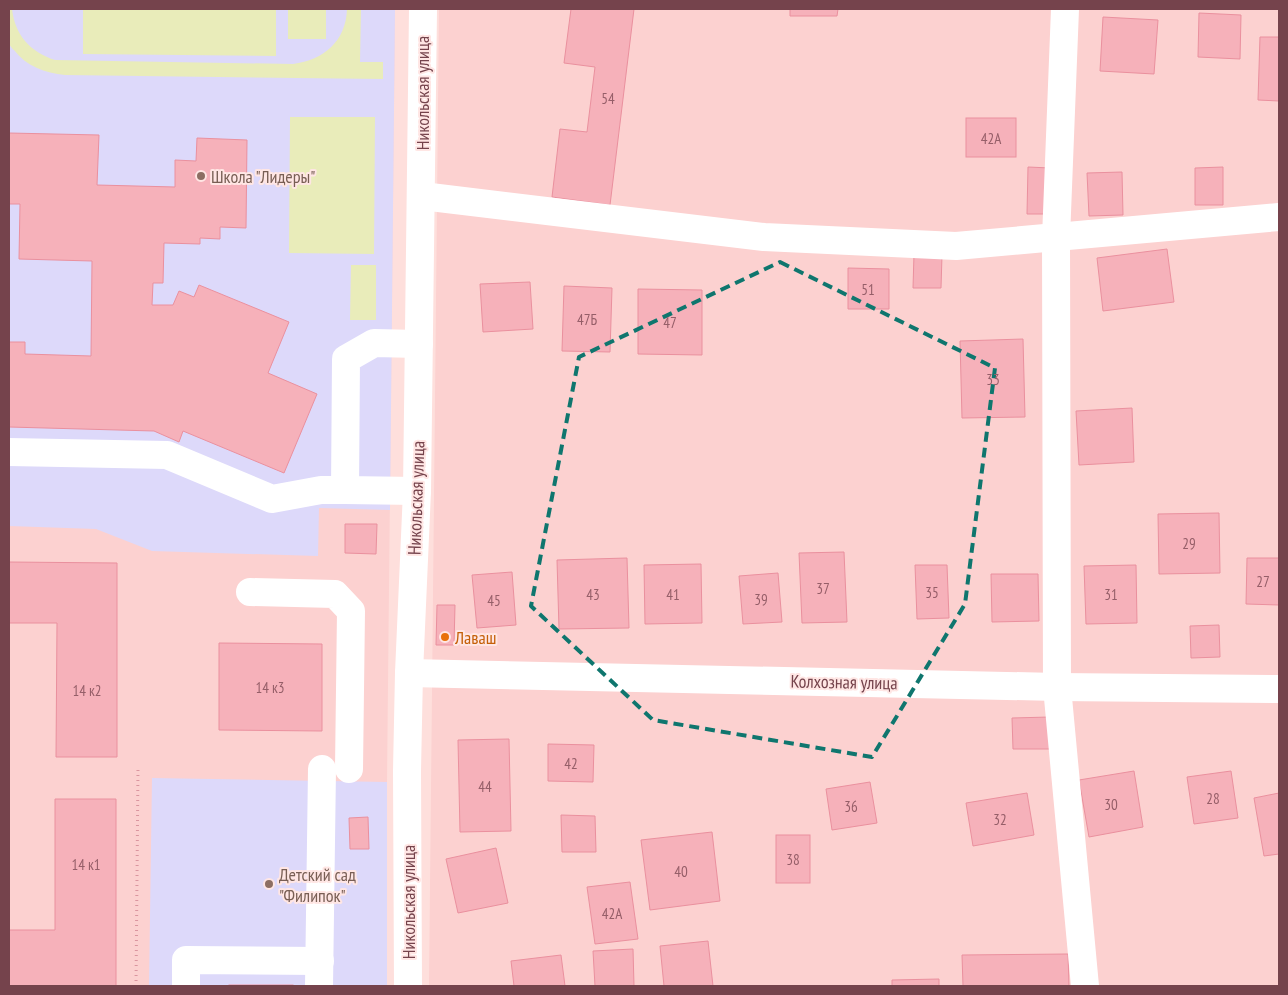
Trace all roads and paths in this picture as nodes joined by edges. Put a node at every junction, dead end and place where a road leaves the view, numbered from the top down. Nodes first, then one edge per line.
1 (423, 9) edge
2 (1065, 9) edge
3 (422, 196) junction
4 (1279, 217) edge
5 (1056, 238) junction
6 (419, 344) junction
7 (9, 452) edge
8 (344, 490) junction
9 (417, 491) junction
10 (250, 592) dead end
11 (409, 673) junction
12 (1058, 687) junction
13 (1279, 689) edge
14 (138, 767) dead end
15 (322, 769) dead end
16 (349, 770) dead end
17 (320, 973) edge
18 (136, 986) edge
19 (186, 986) edge
20 (408, 986) edge
21 (1085, 986) edge

1 - 3 street, Никольская улица
2 - 5 street
3 - 5 street
3 - 6 street, Никольская улица
4 - 5 street
5 - 12 street
6 - 8 street
6 - 9 street, Никольская улица
7 - 8 street
8 - 9 street
9 - 11 street, Никольская улица
10 - 16 street
11 - 12 street, Колхозная улица
11 - 20 street, Никольская улица
12 - 13 street, Колхозная улица
12 - 21 street
14 - 18 path
15 - 17 street
17 - 19 street

